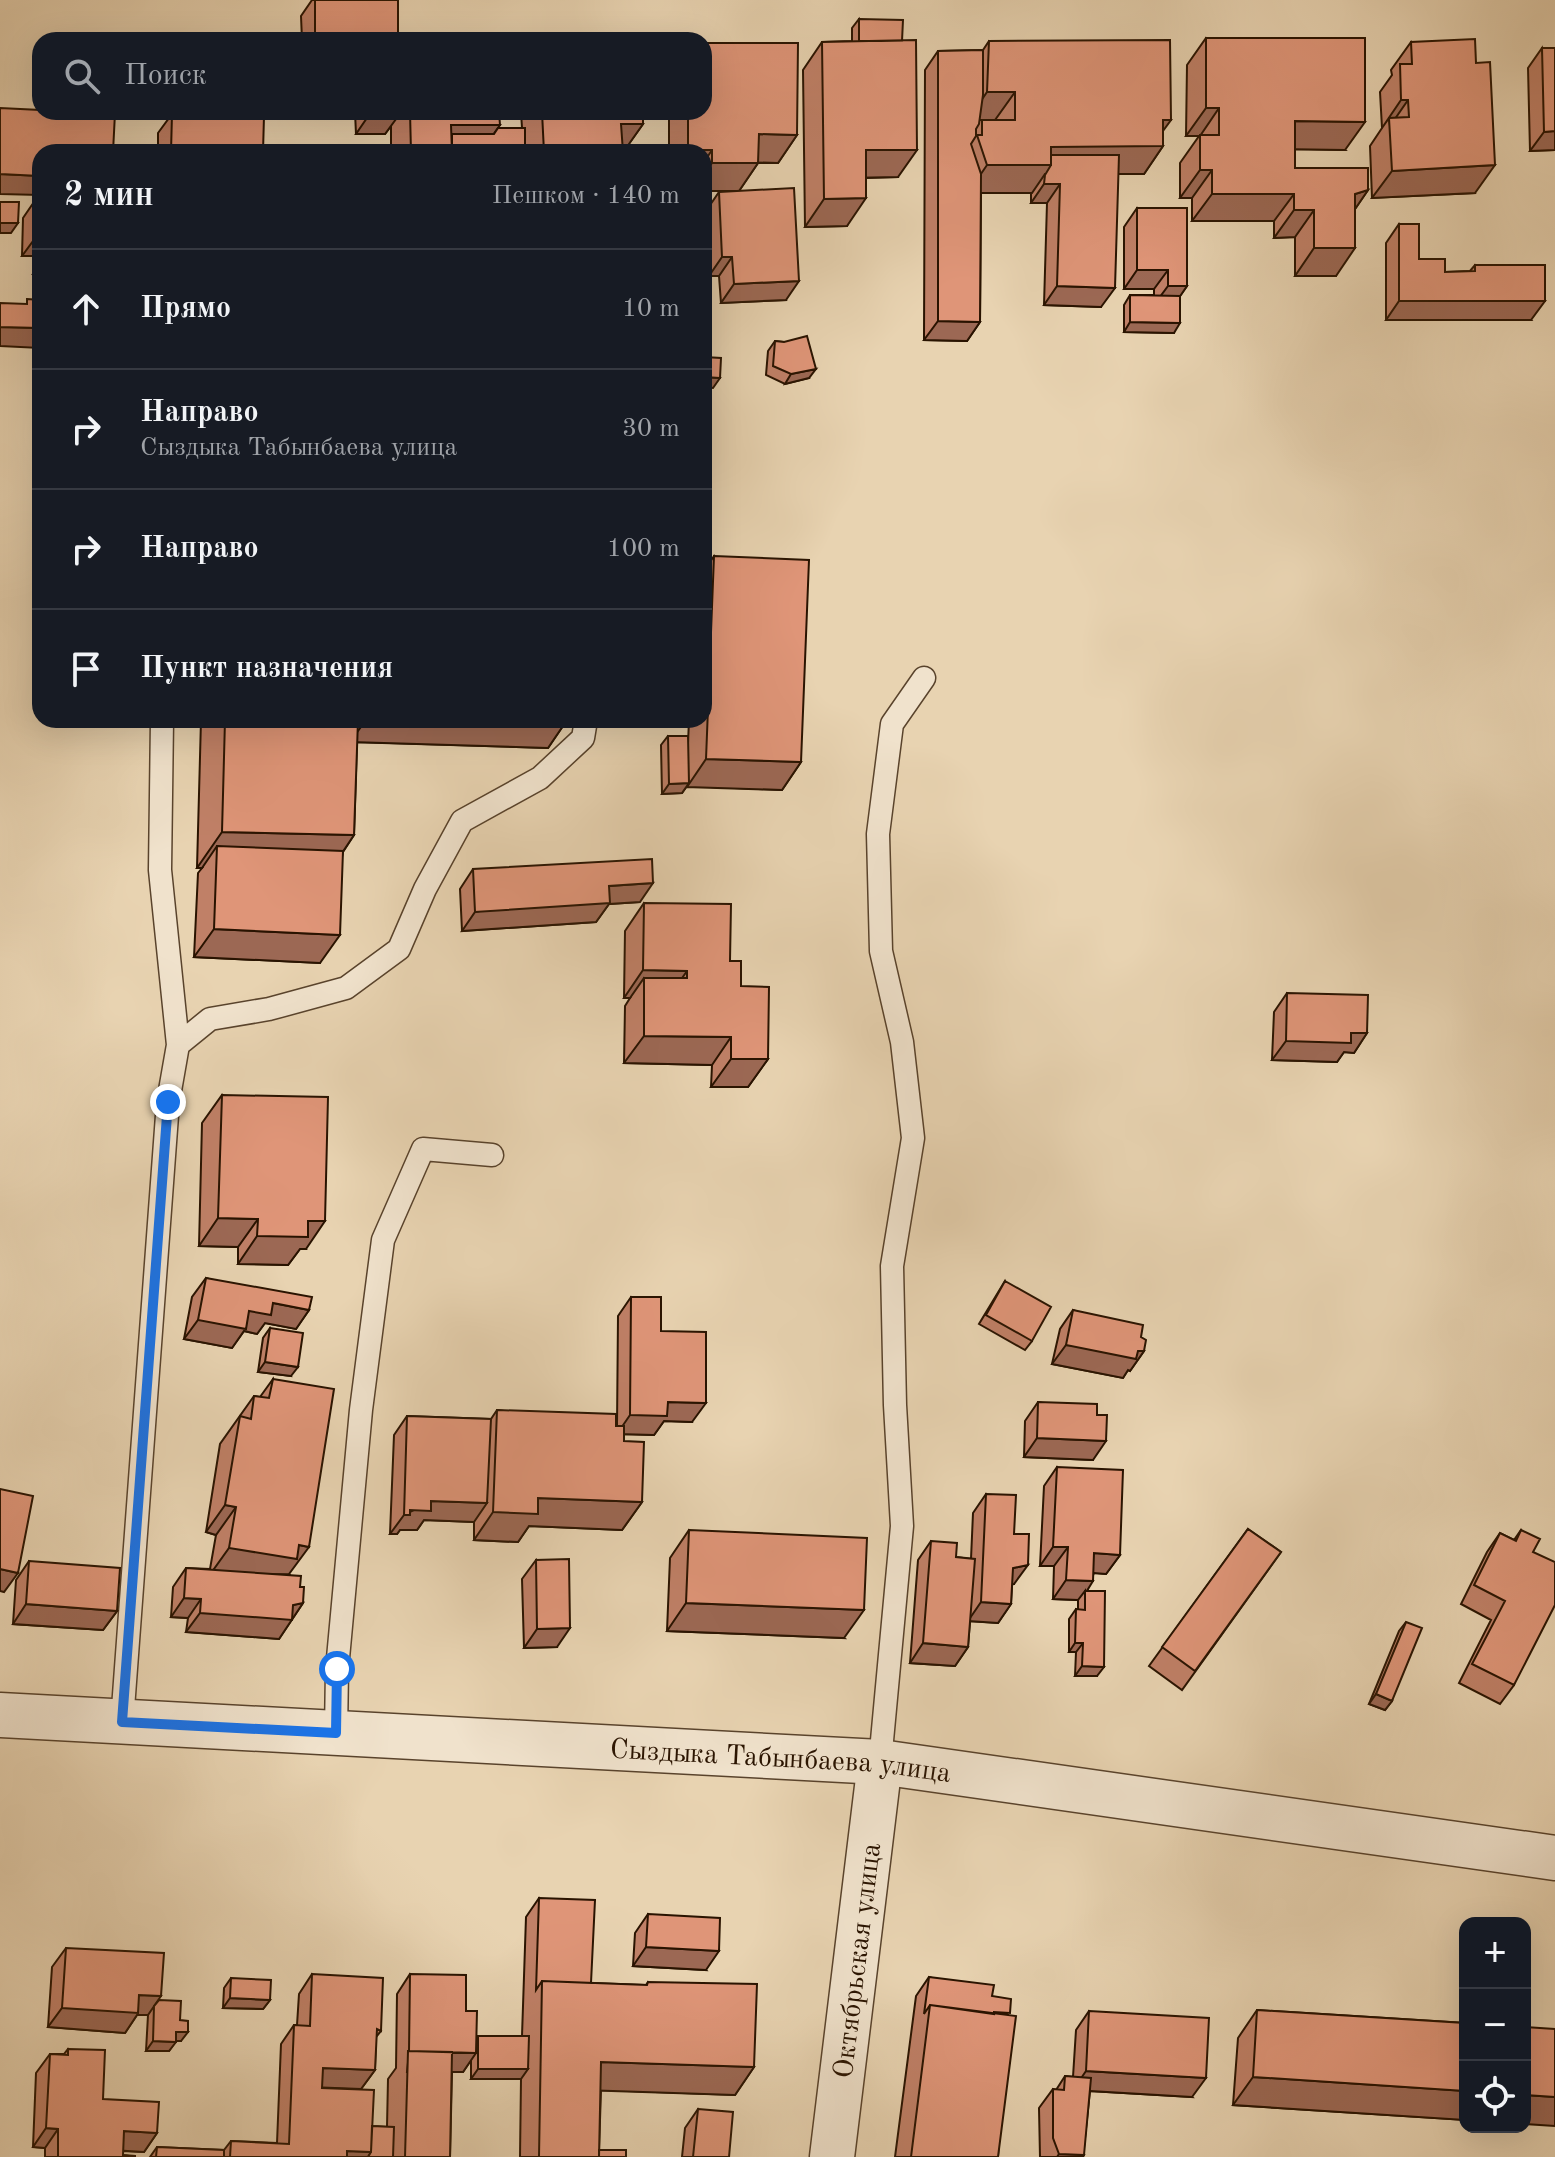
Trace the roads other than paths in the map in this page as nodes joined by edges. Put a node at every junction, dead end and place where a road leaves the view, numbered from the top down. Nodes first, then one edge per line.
1 (924, 678) dead end
2 (162, 728) edge
3 (585, 728) edge
4 (178, 1045) junction
5 (492, 1155) dead end
6 (0, 1715) edge
7 (122, 1722) junction
8 (336, 1733) junction
9 (880, 1762) junction
10 (1555, 1858) edge
11 (832, 2157) edge

1 - 9 lane
2 - 4 lane
3 - 4 lane
4 - 7 lane
5 - 8 lane
6 - 7 street, Сыздыка Табынбаева улица
7 - 8 street, Сыздыка Табынбаева улица
8 - 9 street, Сыздыка Табынбаева улица
9 - 10 street, Сыздыка Табынбаева улица
9 - 11 street, Октябрьская улица

